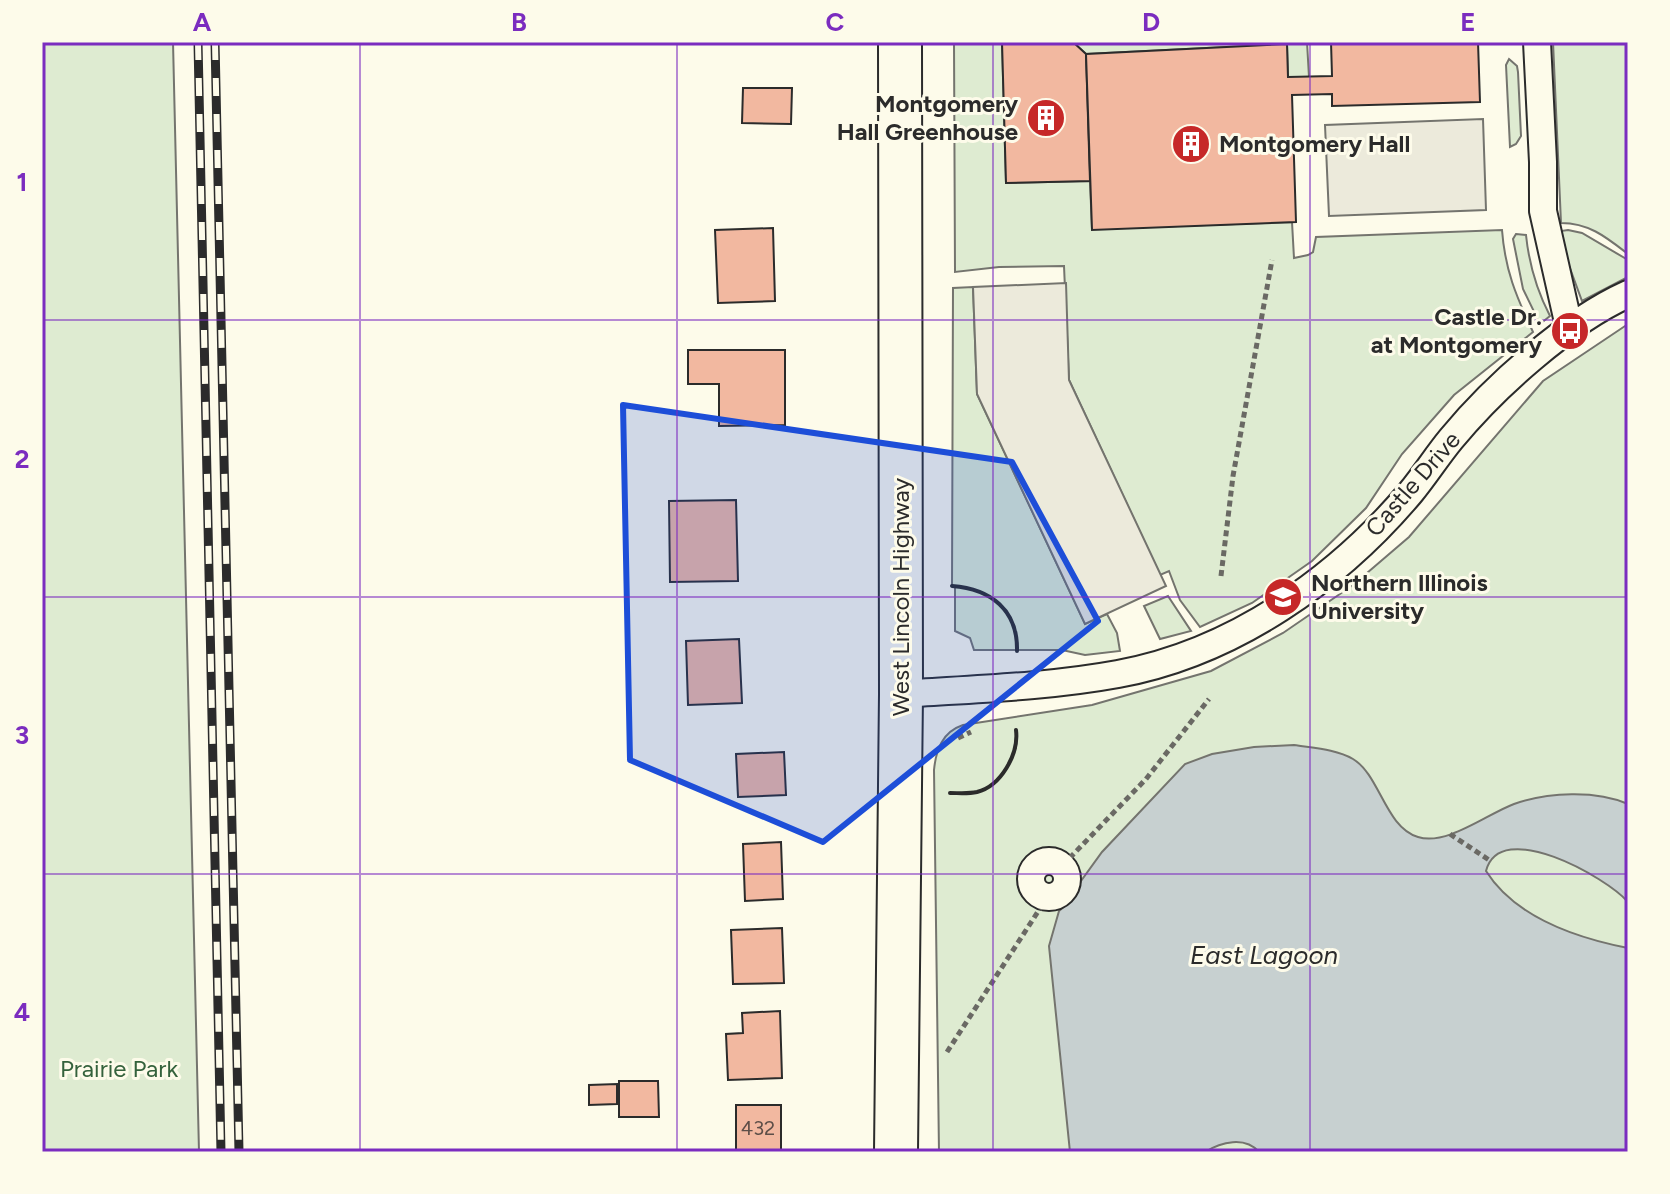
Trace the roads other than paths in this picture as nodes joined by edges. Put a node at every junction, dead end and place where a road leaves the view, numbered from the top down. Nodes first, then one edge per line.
1 (900, 42) edge
2 (1537, 42) edge
3 (1628, 294) edge
4 (1570, 331) junction
5 (901, 694) junction
6 (1061, 867) road end
7 (1045, 897) road end
8 (896, 1152) edge

1 - 5 main road, West Lincoln Highway
2 - 4 street
3 - 4 street, Castle Drive
4 - 5 street, Castle Drive
5 - 8 main road, West Lincoln Highway
6 - 7 street

